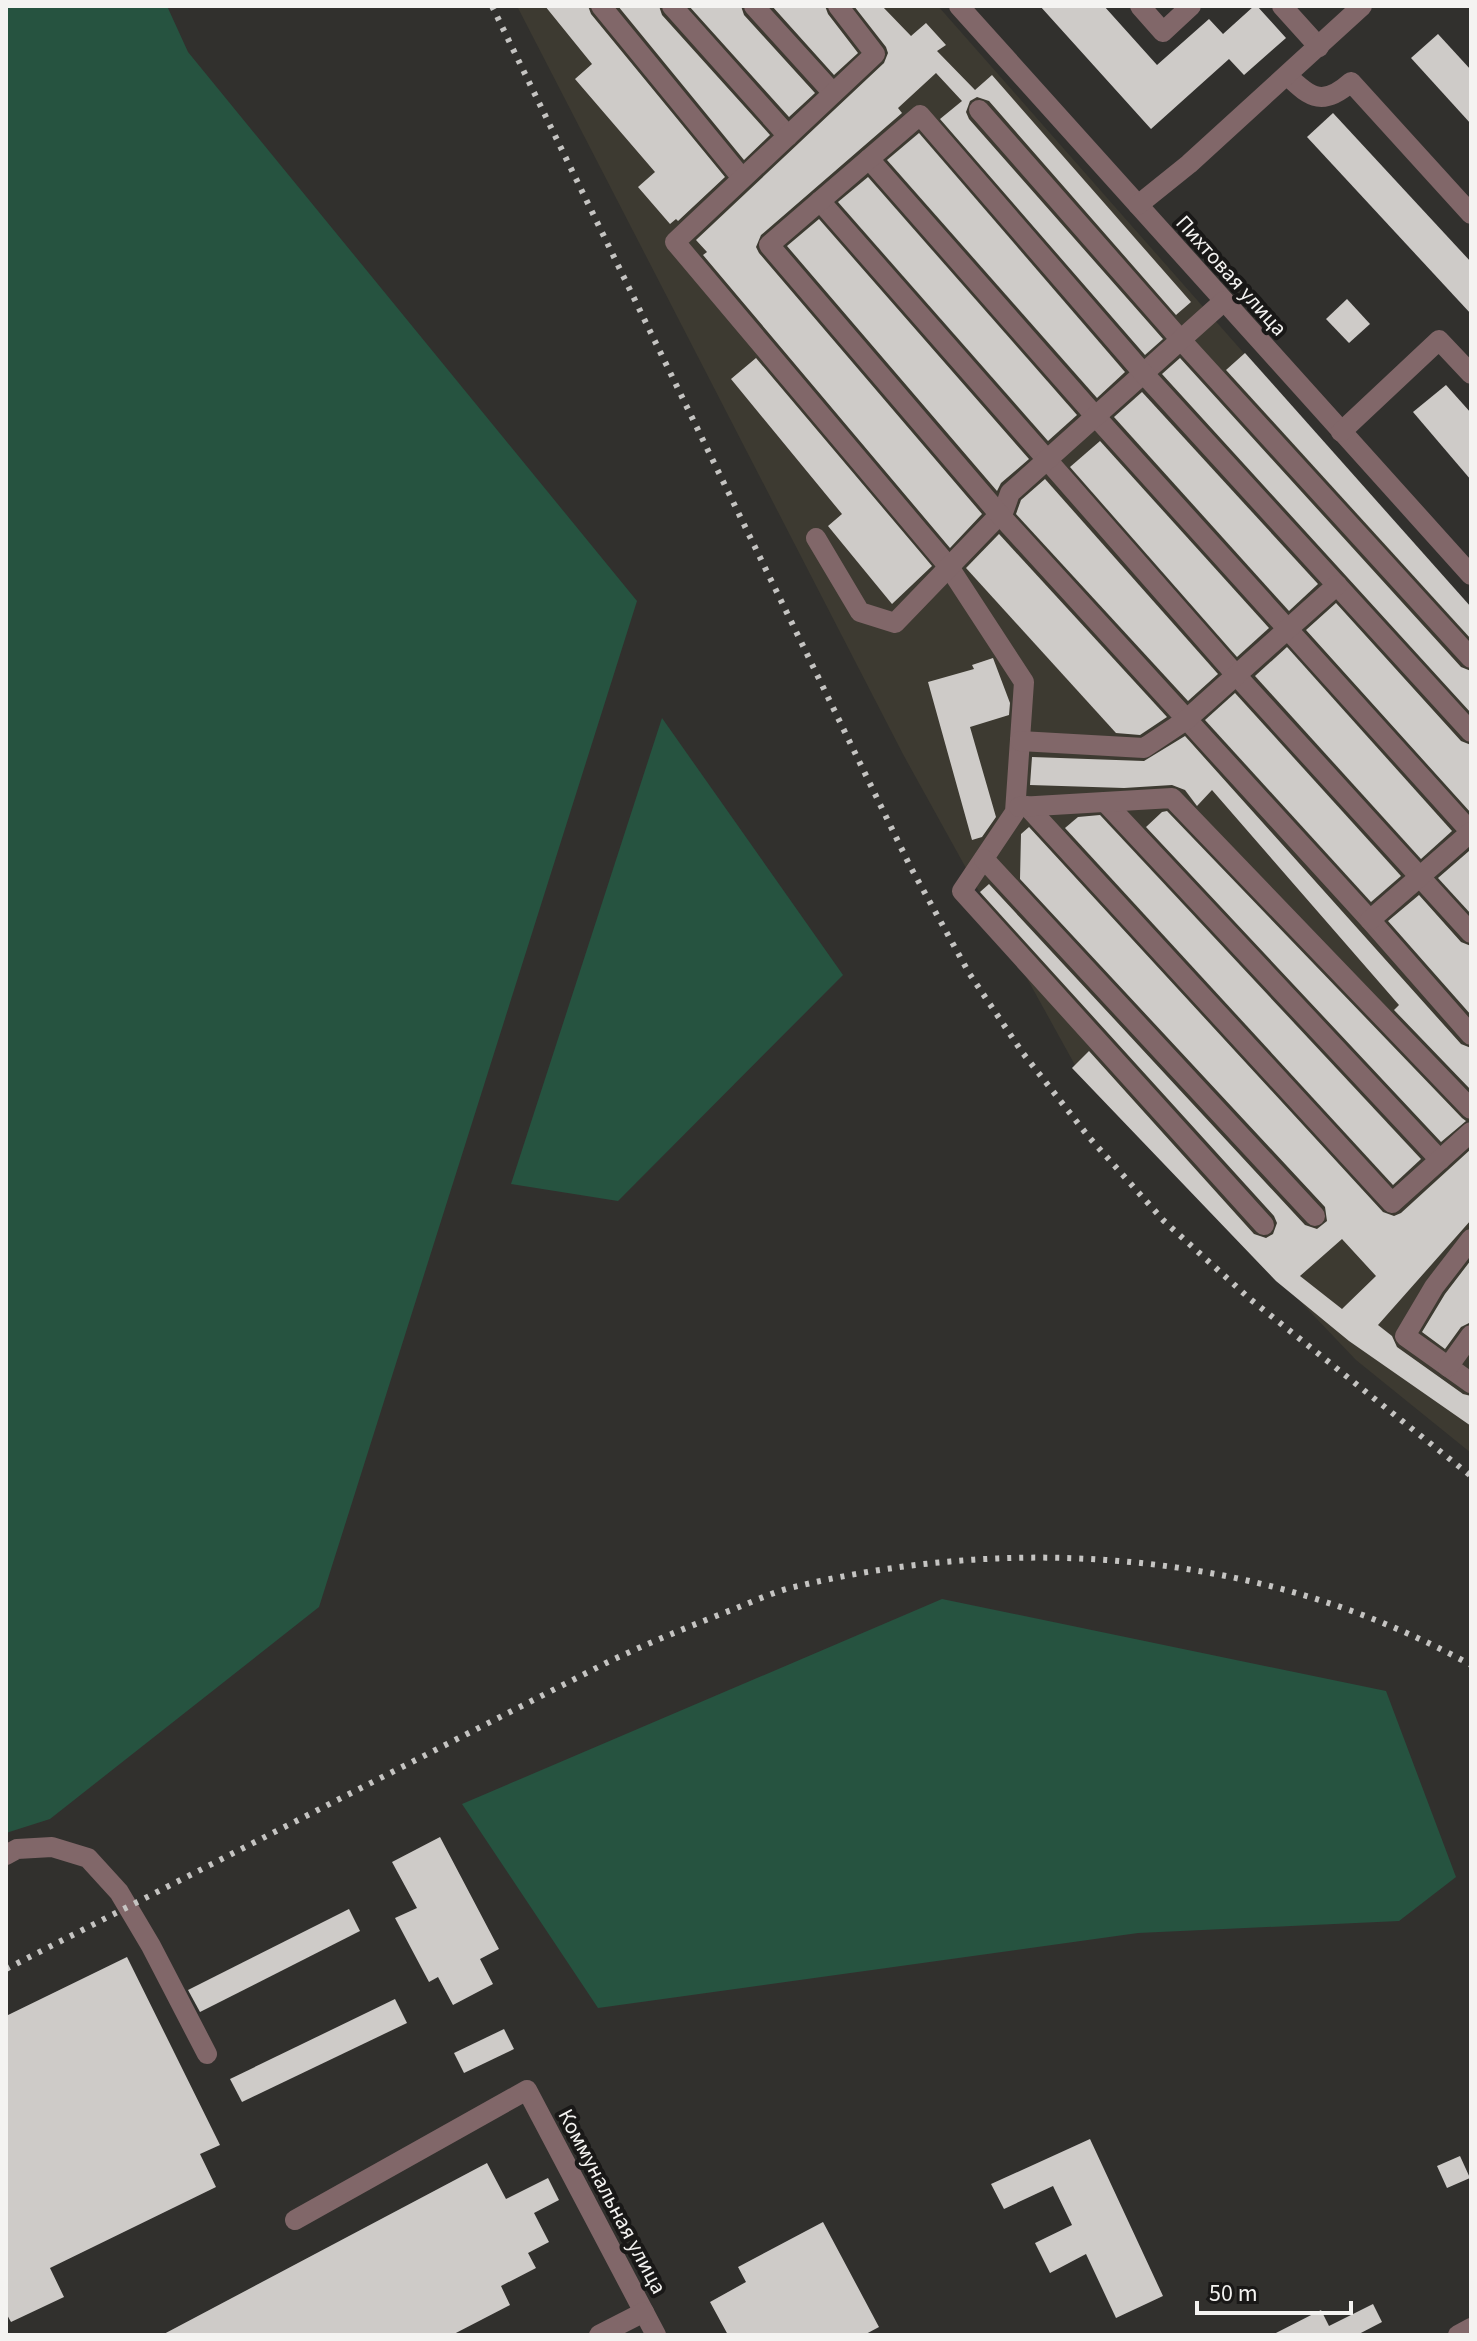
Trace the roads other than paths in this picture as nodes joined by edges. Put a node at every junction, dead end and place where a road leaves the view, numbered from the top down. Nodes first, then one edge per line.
1 (601, 6) edge
2 (672, 6) edge
3 (754, 6) edge
4 (838, 6) edge
5 (959, 6) edge
6 (1140, 6) edge
7 (1191, 6) edge
8 (1282, 6) edge
9 (1362, 6) edge
10 (1319, 47) junction
11 (1288, 76) junction
12 (833, 93) junction
13 (979, 110) dead end
14 (788, 136) junction
15 (869, 159) junction
16 (742, 178) junction
17 (820, 201) junction
18 (1138, 205) junction
19 (1471, 214) edge
20 (1224, 301) junction
21 (1181, 340) junction
22 (1144, 374) junction
23 (1471, 374) edge
24 (1096, 417) junction
25 (1341, 432) junction
26 (1047, 460) junction
27 (1000, 515) junction
28 (816, 538) dead end
29 (949, 567) junction
30 (1471, 575) edge
31 (1337, 585) junction
32 (1287, 630) junction
33 (1471, 658) edge
34 (1236, 675) junction
35 (1186, 720) junction
36 (1471, 732) edge
37 (1020, 741) junction
38 (1105, 802) junction
39 (1021, 807) junction
40 (1471, 832) edge
41 (984, 859) junction
42 (1420, 876) junction
43 (1370, 920) junction
44 (1471, 933) edge
45 (1471, 1035) edge
46 (1471, 1109) edge
47 (1471, 1132) edge
48 (1440, 1160) junction
49 (1315, 1216) dead end
50 (1264, 1225) dead end
51 (1471, 1239) edge
52 (1471, 1335) edge
53 (1448, 1367) junction
54 (1471, 1383) edge
55 (6, 1855) edge
56 (207, 2054) dead end
57 (295, 2220) dead end
58 (644, 2312) junction
59 (1471, 2328) edge
60 (599, 2335) edge
61 (656, 2335) edge
62 (1458, 2335) edge

1 - 16 street
2 - 14 street
3 - 12 street
4 - 12 street
5 - 18 street, Пихтовая улица
6 - 7 street
8 - 10 street
9 - 10 street
10 - 11 street
11 - 18 street
11 - 19 street
12 - 14 street
13 - 21 street
14 - 16 street
15 - 17 street
15 - 22 street
15 - 24 street
16 - 29 street
17 - 26 street
17 - 27 street
18 - 20 street, Пихтовая улица
20 - 21 street
20 - 25 street, Пихтовая улица
21 - 22 street
21 - 33 street
22 - 24 street
22 - 31 street
23 - 25 street
24 - 26 street
24 - 32 street
25 - 30 street, Пихтовая улица
26 - 27 street
26 - 34 street
27 - 29 street
27 - 35 street
28 - 29 street
29 - 37 street
31 - 32 street
31 - 36 street
32 - 34 street
32 - 40 street
34 - 35 street
34 - 42 street
35 - 37 street
35 - 43 street
37 - 39 street
38 - 39 street
38 - 46 street
38 - 48 street
39 - 41 street
39 - 48 street
40 - 42 street
41 - 49 street
41 - 50 street
42 - 43 street
42 - 44 street
43 - 45 street
47 - 48 street
51 - 53 street
52 - 53 street
53 - 54 street
55 - 56 street
57 - 58 street, Коммунальная улица
58 - 60 street
58 - 61 street, Коммунальная улица
59 - 62 street

